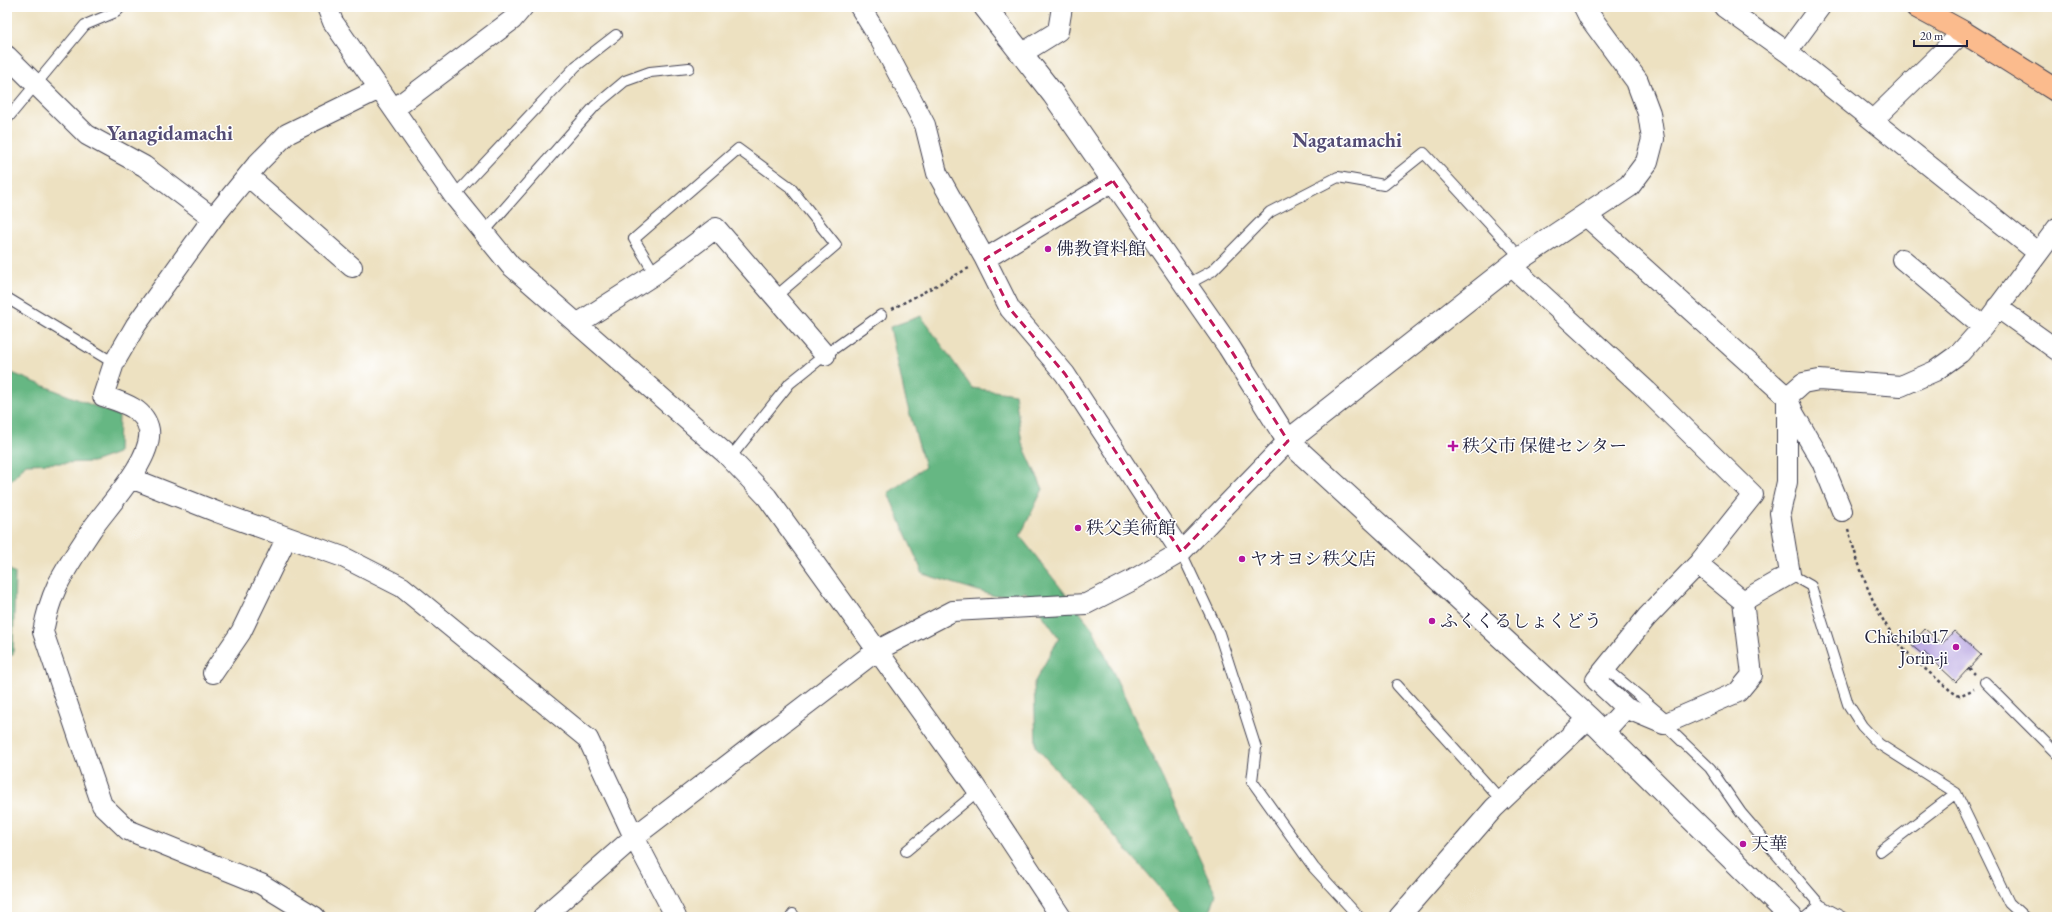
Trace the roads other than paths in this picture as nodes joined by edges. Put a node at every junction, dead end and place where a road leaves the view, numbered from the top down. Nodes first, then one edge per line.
1 (122, 7) edge
2 (327, 7) edge
3 (523, 7) edge
4 (860, 7) edge
5 (985, 7) edge
6 (1062, 7) edge
7 (1585, 7) edge
8 (1724, 7) edge
9 (1820, 7) edge
10 (1917, 7) edge
11 (1963, 32) junction
12 (616, 35) dead end
13 (1787, 52) junction
14 (1021, 54) junction
15 (7, 56) edge
16 (689, 68) dead end
17 (36, 86) junction
18 (379, 89) junction
19 (2057, 91) edge
20 (394, 108) junction
21 (7, 119) edge
22 (1873, 120) junction
23 (248, 176) junction
24 (1113, 181) junction
25 (454, 196) junction
26 (1585, 215) junction
27 (213, 218) junction
28 (2057, 228) edge
29 (484, 232) junction
30 (2037, 252) junction
31 (985, 259) junction
32 (1902, 259) dead end
33 (1516, 262) junction
34 (352, 267) dead end
35 (655, 274) junction
36 (1186, 285) junction
37 (775, 297) junction
38 (7, 298) edge
39 (1997, 307) junction
40 (881, 315) road end
41 (578, 324) junction
42 (1982, 327) junction
43 (2057, 350) edge
44 (825, 355) junction
45 (114, 363) junction
46 (1787, 397) junction
47 (1288, 440) junction
48 (730, 458) junction
49 (131, 478) junction
50 (1842, 511) road end
51 (287, 537) junction
52 (1181, 552) junction
53 (1698, 564) junction
54 (1790, 574) junction
55 (1743, 601) junction
56 (876, 651) junction
57 (1606, 668) junction
58 (213, 673) dead end
59 (1981, 679) road end
60 (1397, 685) dead end
61 (1626, 708) junction
62 (1666, 723) junction
63 (1596, 726) junction
64 (2057, 754) edge
65 (978, 791) junction
66 (1956, 793) junction
67 (1502, 801) junction
68 (634, 837) junction
69 (906, 851) dead end
70 (1880, 851) dead end
71 (1820, 905) junction
72 (315, 917) edge
73 (543, 917) edge
74 (676, 917) edge
75 (1060, 917) edge
76 (1359, 917) edge
77 (1399, 917) edge
78 (1791, 917) edge
79 (1806, 917) edge
80 (1842, 917) edge
81 (2024, 917) edge

1 - 17 lane
2 - 18 street
3 - 20 street
4 - 31 street
5 - 14 street
6 - 14 street
7 - 26 street
8 - 13 street
9 - 13 street
10 - 11 highway
11 - 19 highway
11 - 22 street
12 - 25 lane
13 - 22 street
14 - 24 street
15 - 17 street
16 - 29 lane
17 - 21 lane
17 - 27 street
18 - 20 street
18 - 23 street
20 - 25 street
22 - 30 street
23 - 27 street
23 - 34 street
24 - 31 street
24 - 36 street
25 - 29 street
26 - 33 street
26 - 46 street
27 - 45 street
28 - 30 street
29 - 41 street
30 - 39 street
31 - 52 street
32 - 42 street
33 - 36 lane
33 - 47 street
33 - 53 street
35 - 37 street
35 - 37 lane
35 - 41 street
36 - 47 street
37 - 44 street
38 - 45 lane
39 - 42 street
39 - 43 street
40 - 44 lane
41 - 48 street
42 - 46 street
44 - 48 lane
45 - 49 street
46 - 50 street
46 - 54 street
47 - 52 street
47 - 63 street
48 - 56 street
49 - 51 street
49 - 72 street
51 - 58 street
51 - 68 street
52 - 56 street
52 - 76 lane
53 - 55 street
53 - 57 street
54 - 55 street
54 - 66 lane
55 - 62 street
56 - 65 street
56 - 68 street
57 - 61 street
57 - 62 lane
59 - 64 lane
60 - 67 lane
61 - 62 street
61 - 63 street
62 - 71 lane
63 - 67 street
63 - 78 street
65 - 69 lane
65 - 75 street
66 - 70 lane
66 - 81 lane
67 - 77 street
68 - 73 street
68 - 74 street
71 - 79 lane
71 - 80 lane

